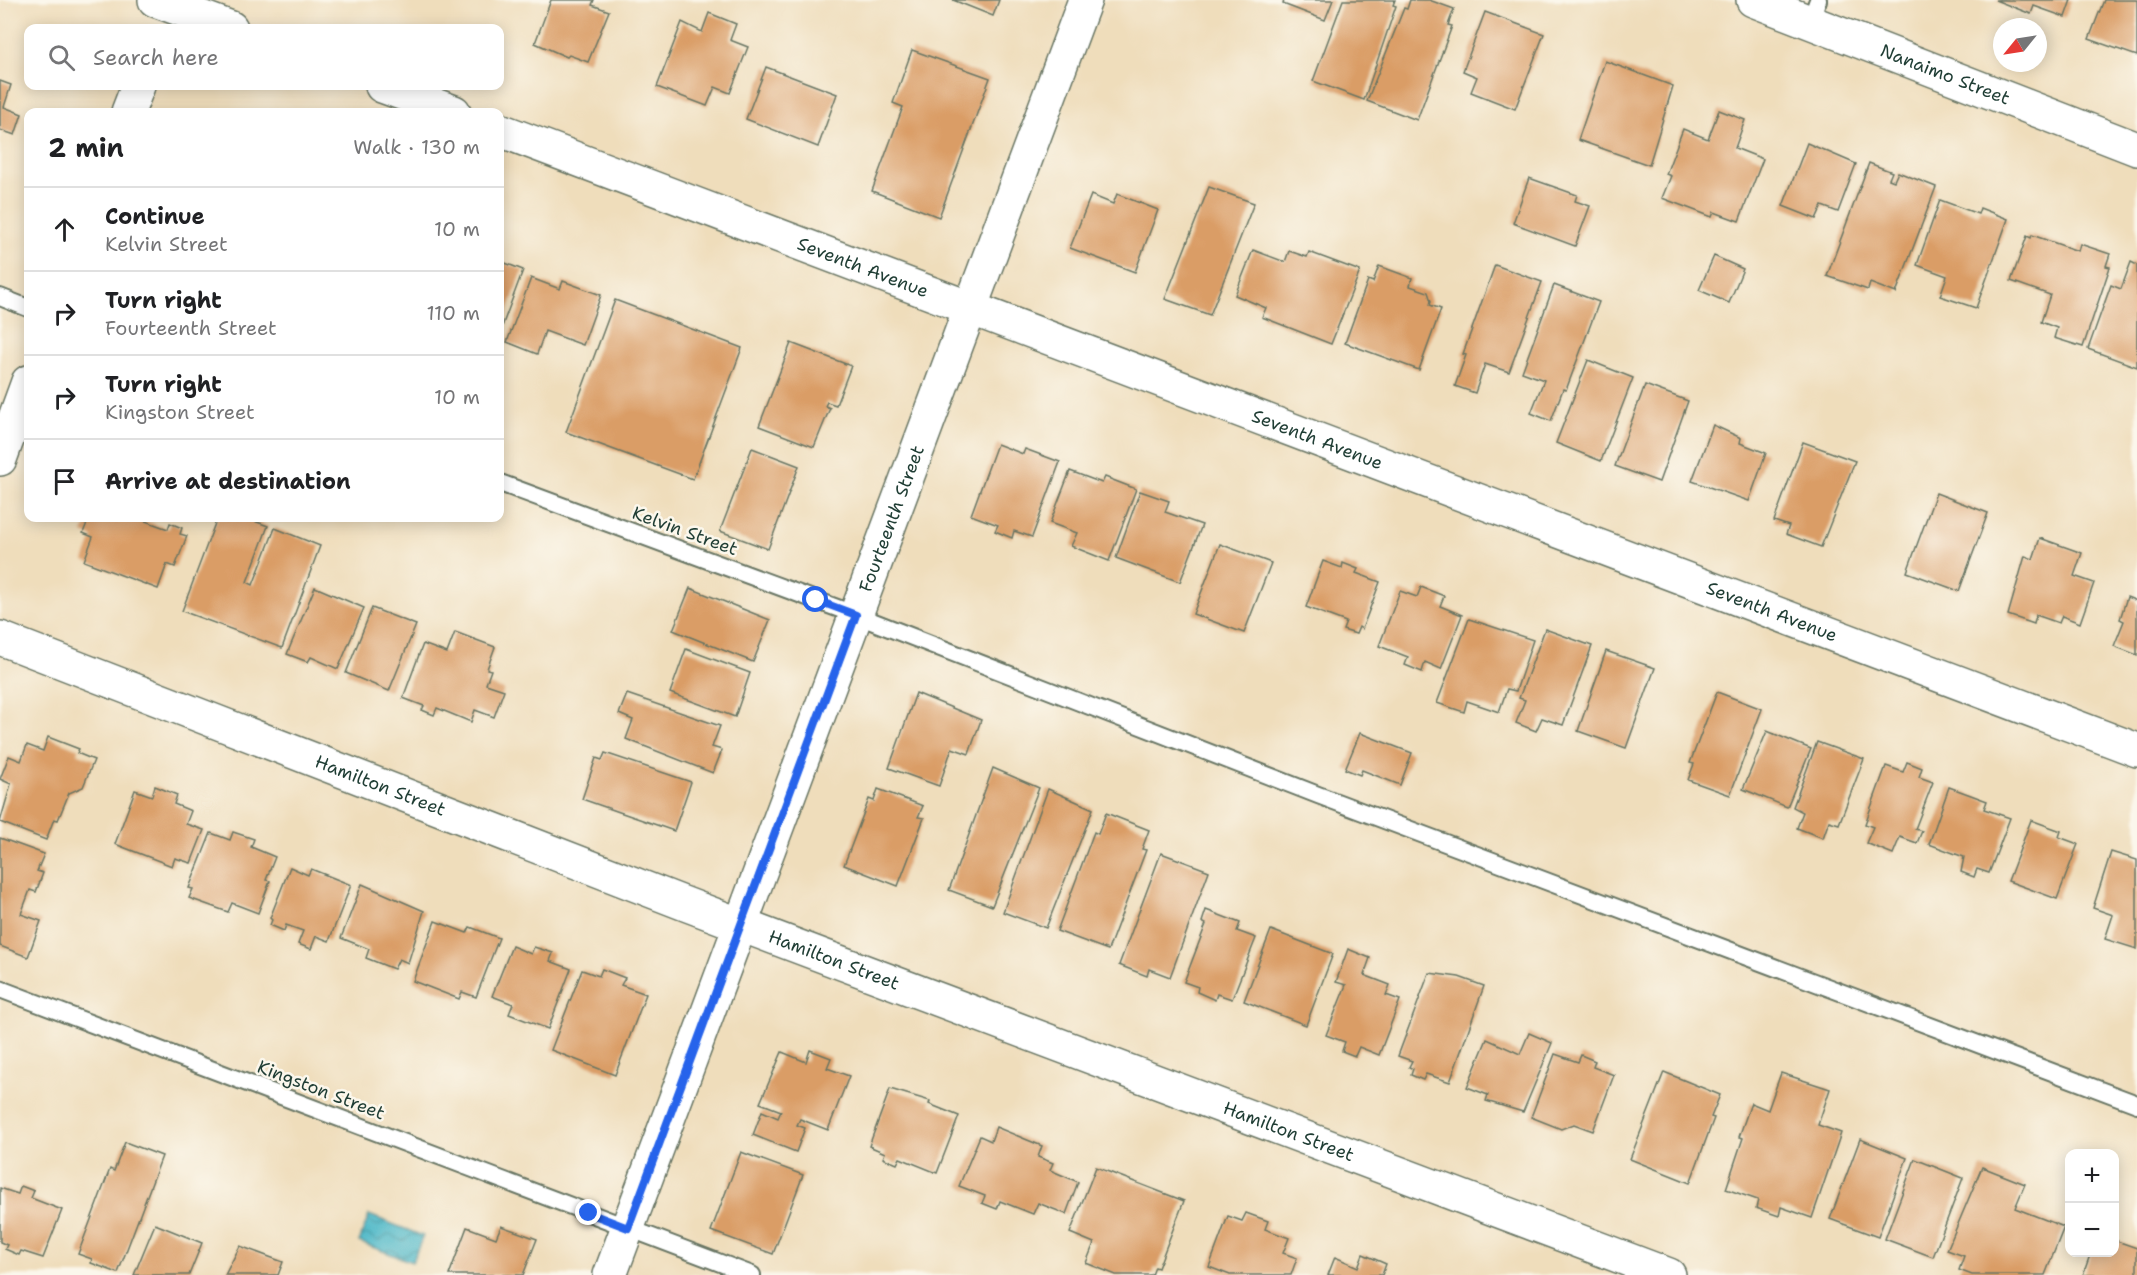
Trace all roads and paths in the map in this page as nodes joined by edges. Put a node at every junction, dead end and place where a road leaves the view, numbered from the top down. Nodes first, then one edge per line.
1 (1085, 0) edge
2 (1753, 0) edge
3 (164, 8) edge
4 (1814, 11) edge
5 (218, 24) edge
6 (136, 90) edge
7 (393, 90) edge
8 (130, 108) edge
9 (443, 108) edge
10 (504, 132) edge
11 (2137, 149) edge
12 (0, 297) edge
13 (24, 306) edge
14 (970, 308) junction
15 (24, 393) edge
16 (0, 459) edge
17 (504, 484) edge
18 (856, 615) junction
19 (0, 638) edge
20 (2137, 750) edge
21 (741, 924) junction
22 (0, 989) edge
23 (2137, 1104) edge
24 (628, 1228) junction
25 (610, 1275) edge
26 (752, 1275) edge
27 (1669, 1275) edge

1 - 14 street, Fourteenth Street
2 - 4 street, Nanaimo Street
3 - 5 street
4 - 11 street, Nanaimo Street
6 - 8 street
7 - 9 street
10 - 14 street, Seventh Avenue
12 - 13 lane
14 - 18 street, Fourteenth Street
14 - 20 street, Seventh Avenue
15 - 16 street
17 - 18 lane, Kelvin Street
18 - 21 street, Fourteenth Street
18 - 23 lane, Kelvin Street
19 - 21 street, Hamilton Street
21 - 24 street, Fourteenth Street
21 - 27 street, Hamilton Street
22 - 24 lane, Kingston Street
24 - 25 street, Fourteenth Street
24 - 26 lane, Kingston Street

